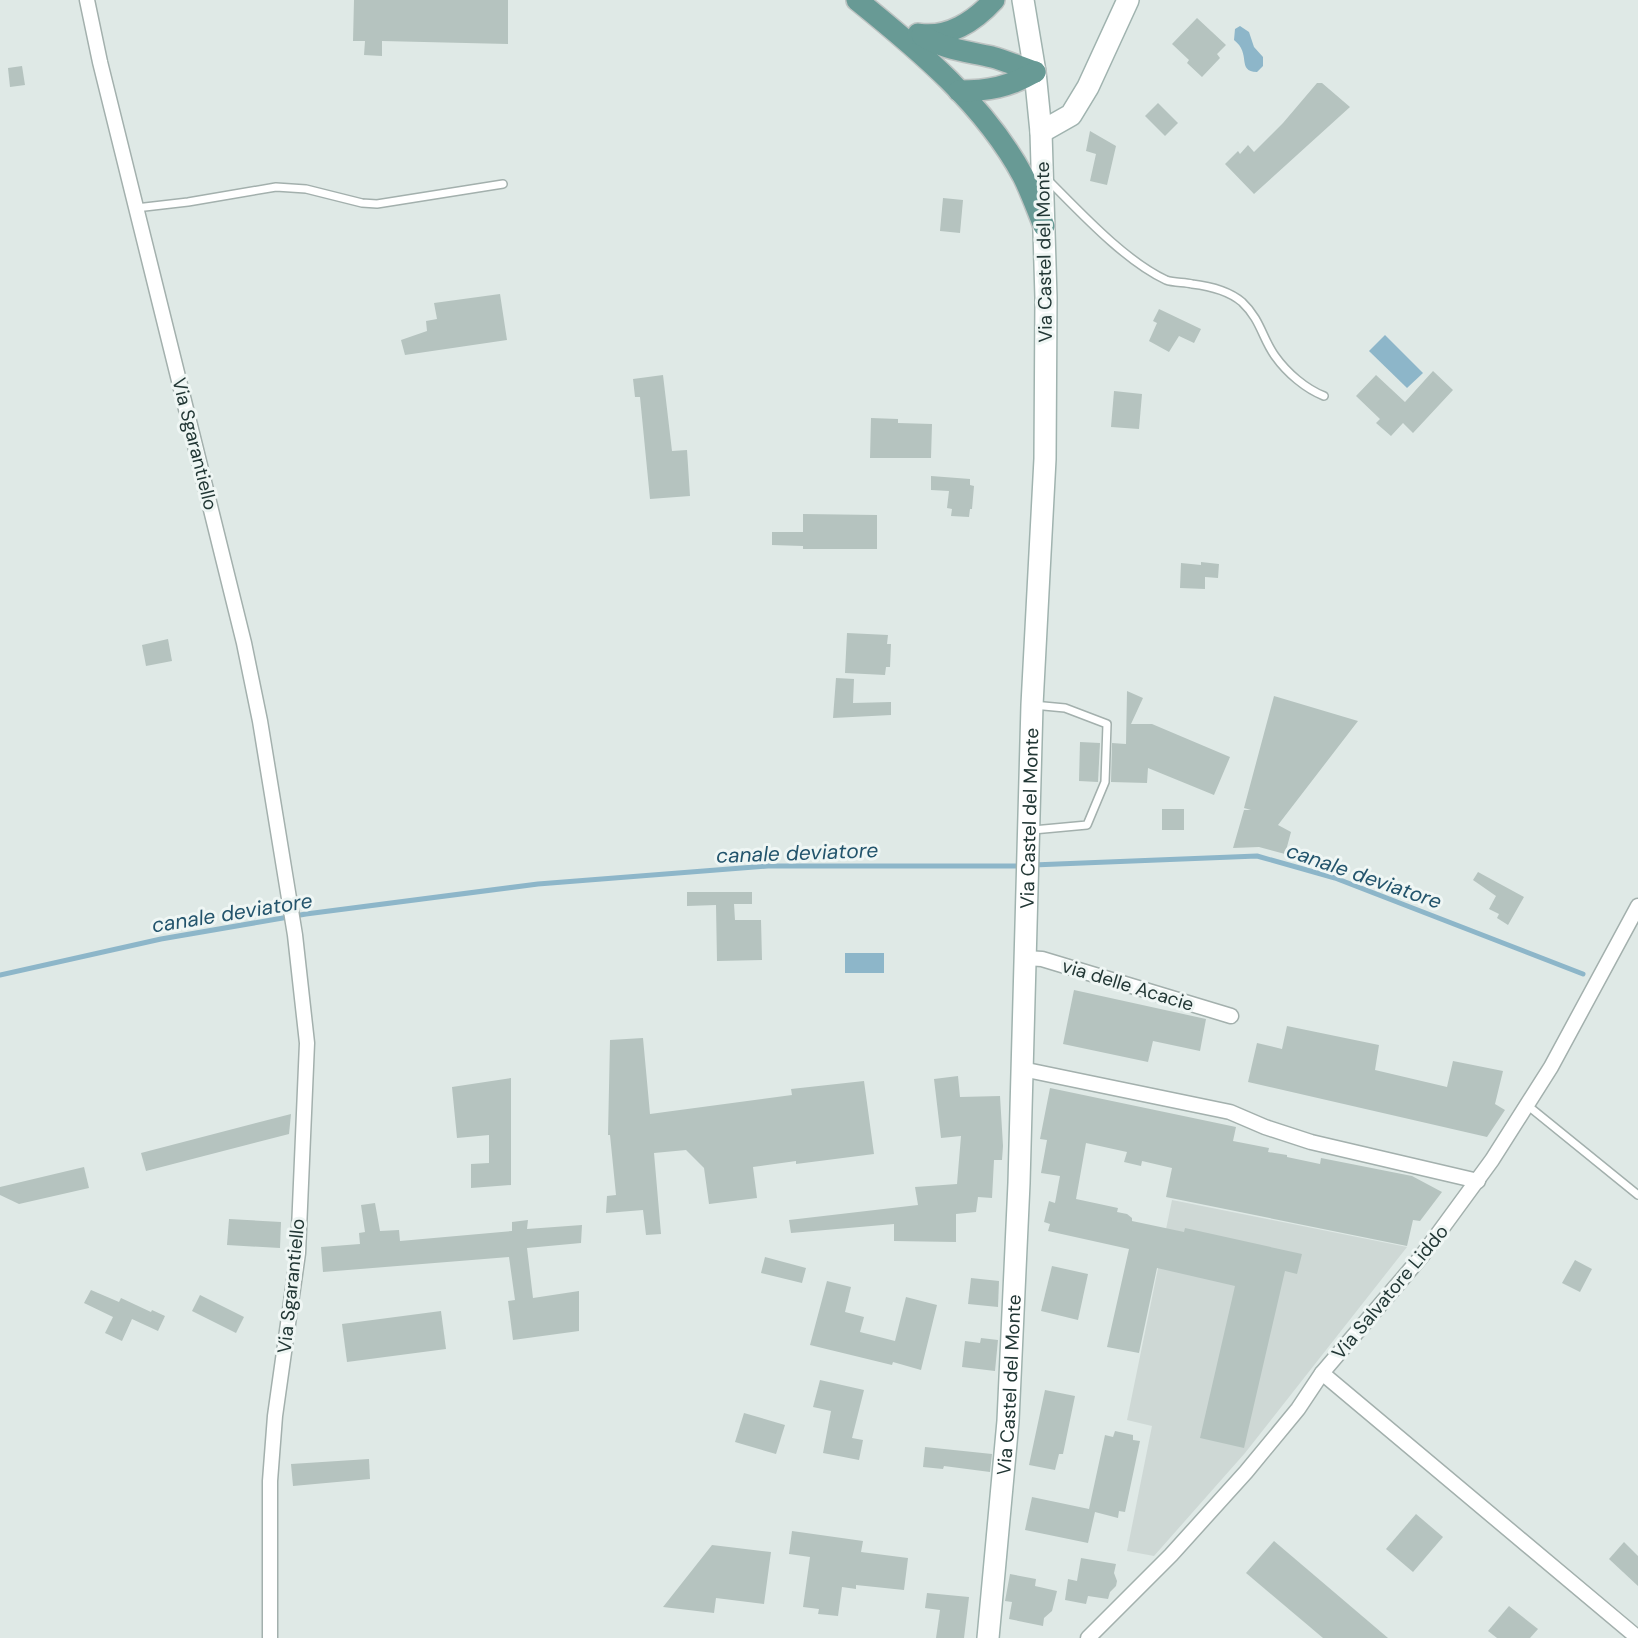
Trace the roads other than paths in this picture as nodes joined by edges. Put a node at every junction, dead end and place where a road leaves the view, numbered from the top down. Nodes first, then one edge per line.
1 (87, 0) edge
2 (857, 0) edge
3 (994, 0) edge
4 (1023, 0) edge
5 (1128, 0) edge
6 (889, 26) junction
7 (922, 35) junction
8 (1035, 72) junction
9 (959, 91) junction
10 (1041, 132) junction
11 (1042, 175) junction
12 (503, 184) dead end
13 (136, 208) junction
14 (1044, 226) junction
15 (1325, 396) dead end
16 (1031, 705) junction
17 (1028, 830) junction
18 (1638, 906) edge
19 (1025, 958) junction
20 (1231, 1016) dead end
21 (1022, 1069) junction
22 (1526, 1104) junction
23 (1478, 1181) junction
24 (1638, 1195) edge
25 (1322, 1373) junction
26 (270, 1638) edge
27 (988, 1638) edge
28 (1088, 1638) edge
29 (1638, 1638) edge

1 - 13 street, Via Sgarantiello
2 - 6 main road
3 - 7 main road
4 - 8 main road, Via Castel del Monte
5 - 10 main road
6 - 7 main road
6 - 9 main road
7 - 8 main road
8 - 9 main road
8 - 10 main road, Via Castel del Monte
9 - 14 main road
10 - 11 main road, Via Castel del Monte
11 - 14 main road, Via Castel del Monte
11 - 15 lane
12 - 13 lane
13 - 26 street, Via Sgarantiello
14 - 16 main road, Via Castel del Monte
16 - 17 main road, Via Castel del Monte
16 - 17 lane
17 - 19 main road, Via Castel del Monte
18 - 22 street, Via Salvatore Liddo
19 - 20 street, via delle Acacie
19 - 21 main road, Via Castel del Monte
21 - 23 street
21 - 27 main road, Via Castel del Monte
22 - 23 street, Via Salvatore Liddo
22 - 24 lane
23 - 25 street, Via Salvatore Liddo
25 - 28 street, Via Salvatore Liddo
25 - 29 street

